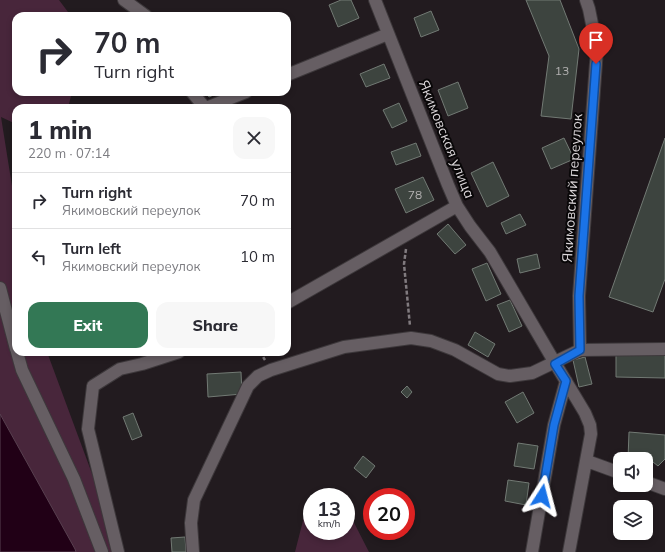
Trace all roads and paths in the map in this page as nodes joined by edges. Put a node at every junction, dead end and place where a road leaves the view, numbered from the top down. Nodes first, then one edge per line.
1 (124, 0) edge
2 (375, 0) edge
3 (586, 0) edge
4 (140, 12) edge
5 (388, 34) junction
6 (291, 73) edge
7 (195, 96) edge
8 (236, 96) edge
9 (202, 104) edge
10 (215, 104) edge
11 (457, 206) junction
12 (408, 233) junction
13 (0, 288) edge
14 (291, 301) edge
15 (12, 334) edge
16 (411, 338) junction
17 (665, 349) edge
18 (580, 350) junction
19 (18, 356) edge
20 (167, 356) edge
21 (555, 364) junction
22 (566, 381) junction
23 (587, 461) junction
24 (613, 470) edge
25 (653, 485) edge
26 (665, 489) edge
27 (102, 552) edge
28 (118, 552) edge
29 (192, 552) edge
30 (532, 552) edge
31 (569, 552) edge

1 - 4 street
2 - 5 street, Якимовская улица
3 - 18 street, Якимовский переулок
5 - 6 street
5 - 11 street, Якимовская улица
7 - 9 street
8 - 10 street
11 - 12 street
11 - 21 street, Якимовская улица
12 - 14 street
12 - 16 path
13 - 15 street
16 - 21 street
16 - 29 street
17 - 18 street
18 - 21 street
19 - 27 street
20 - 28 street
21 - 22 street, Якимовская улица
22 - 23 street, Якимовская улица
22 - 30 street
23 - 24 street
23 - 31 street, Якимовская улица
25 - 26 street

